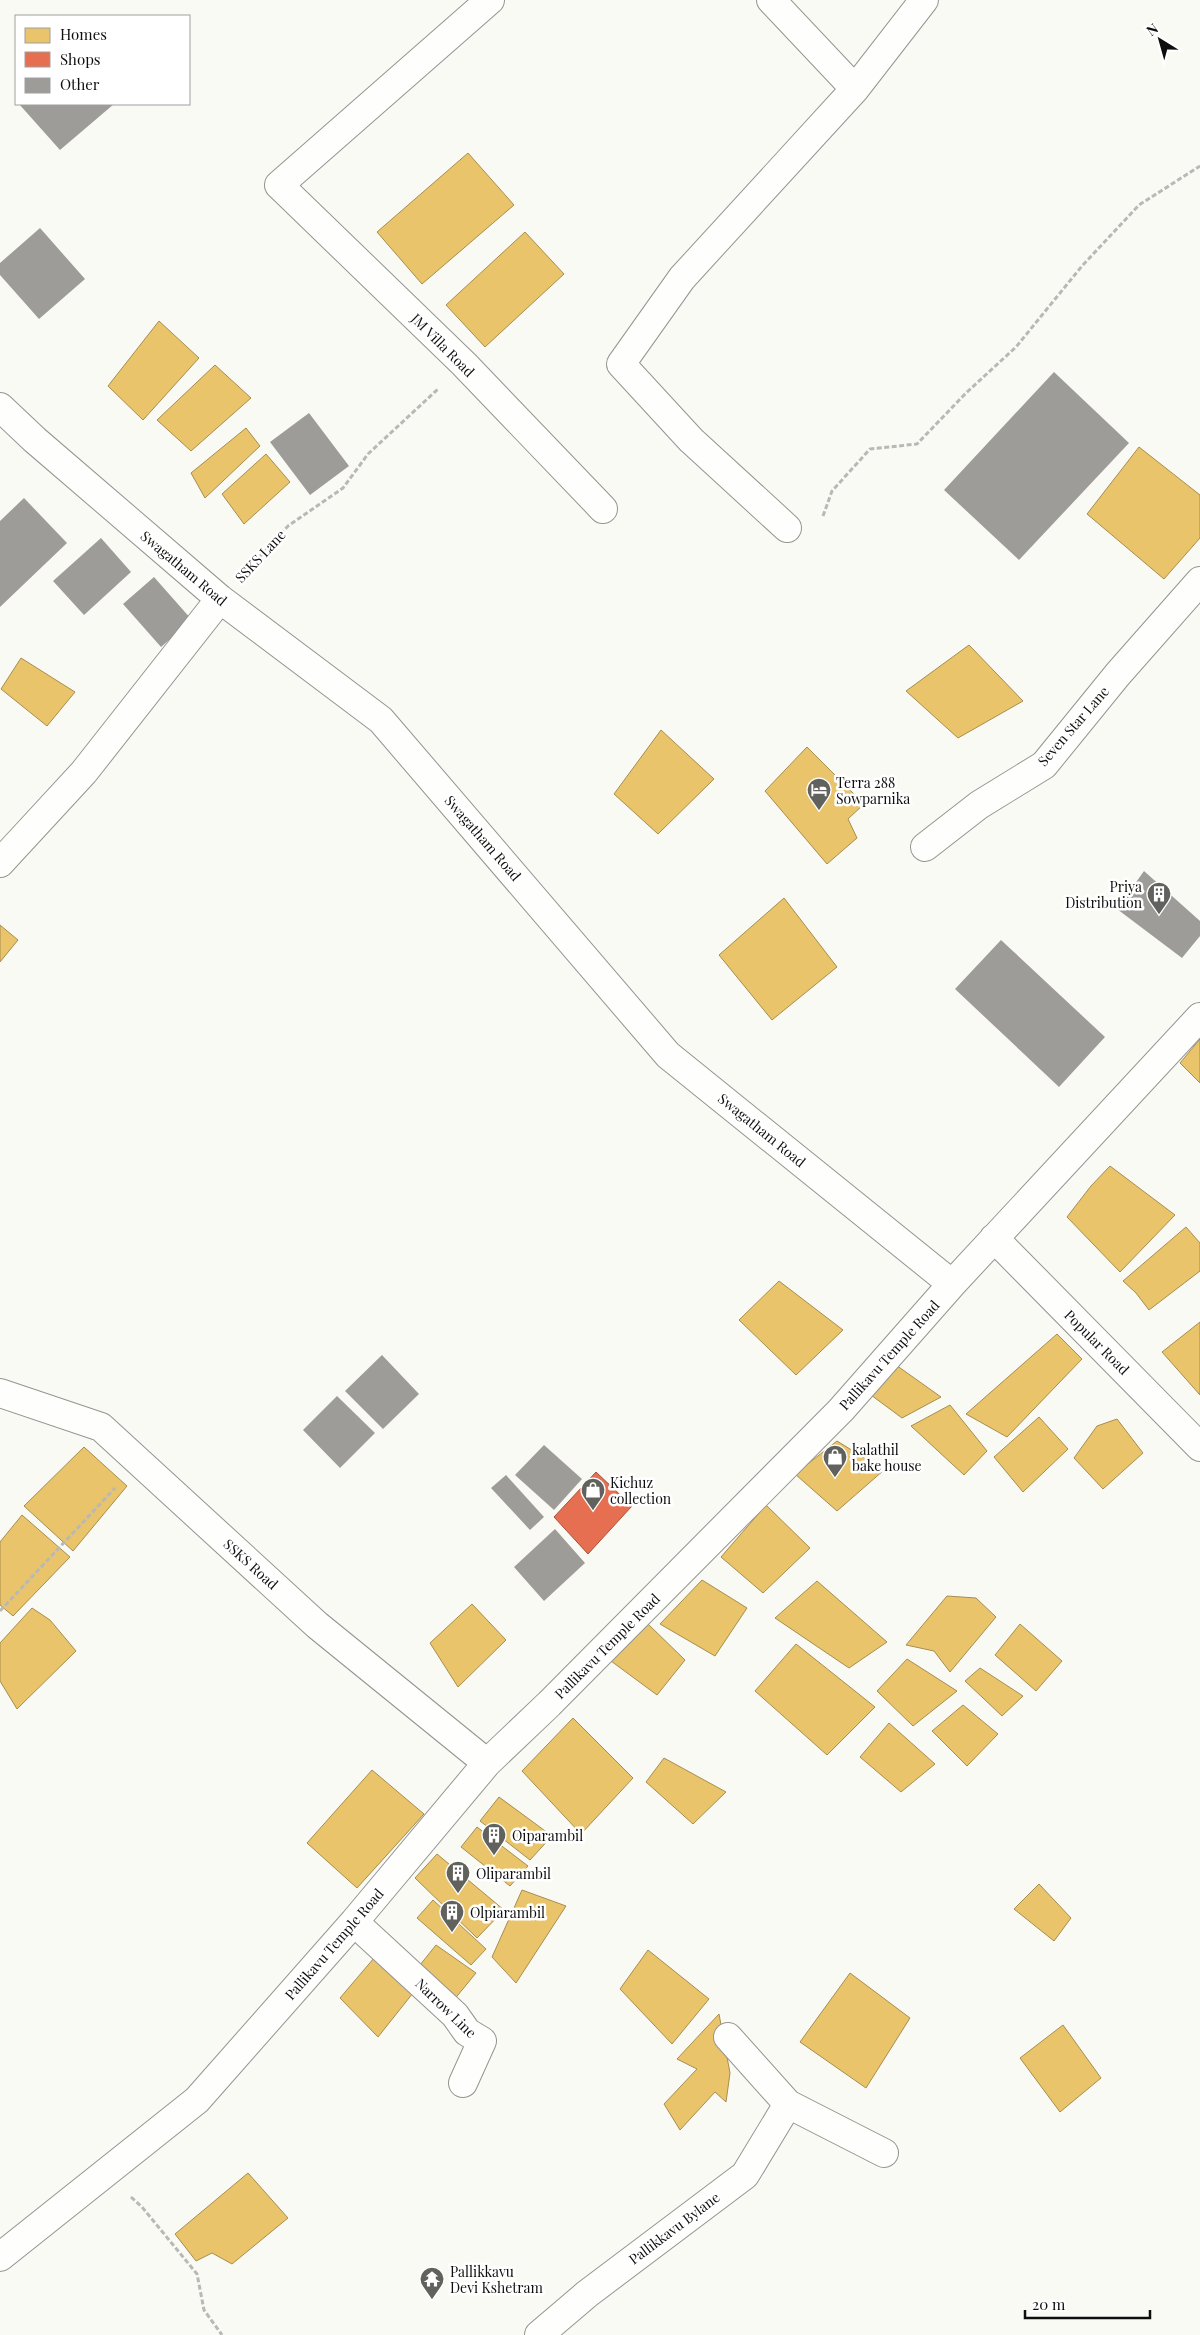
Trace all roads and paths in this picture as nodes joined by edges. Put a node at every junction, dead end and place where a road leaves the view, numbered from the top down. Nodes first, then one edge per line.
1 (490, 0) edge
2 (770, 0) edge
3 (924, 0) edge
4 (855, 89) junction
5 (1200, 166) edge
6 (464, 364) junction
7 (0, 407) edge
8 (603, 509) dead end
9 (823, 516) dead end
10 (787, 528) dead end
11 (1200, 581) edge
12 (220, 599) junction
13 (925, 847) dead end
14 (0, 863) edge
15 (1200, 1017) edge
16 (994, 1238) junction
17 (952, 1284) junction
18 (0, 1393) edge
19 (1200, 1447) edge
20 (140, 1462) junction
21 (0, 1611) edge
22 (487, 1763) junction
23 (354, 1922) junction
24 (728, 2037) dead end
25 (463, 2083) dead end
26 (788, 2104) junction
27 (884, 2153) dead end
28 (105, 2173) junction
29 (0, 2258) edge
30 (222, 2335) edge
31 (538, 2335) edge

1 - 6 street, JM Villa Road
2 - 4 street
3 - 4 street
4 - 10 street
5 - 9 path
6 - 8 street, JM Villa Road
6 - 12 path, SSKS Lane
7 - 12 street, Swagatham Road
11 - 13 street, Seven Star Lane
12 - 14 street
12 - 17 street, Swagatham Road
15 - 16 street, Pallikavu Temple Road
16 - 17 street, Pallikavu Temple Road
16 - 19 street, Popular Road
17 - 22 street, Pallikavu Temple Road
18 - 20 street, SSKS Road
20 - 21 path
20 - 22 street, SSKS Road
22 - 23 street, Pallikavu Temple Road
23 - 25 street, Narrow Line
23 - 28 street, Pallikavu Temple Road
24 - 26 street
26 - 27 street
26 - 31 street, Pallikkavu Bylane
28 - 29 street, Pallikavu Temple Road
28 - 30 path

